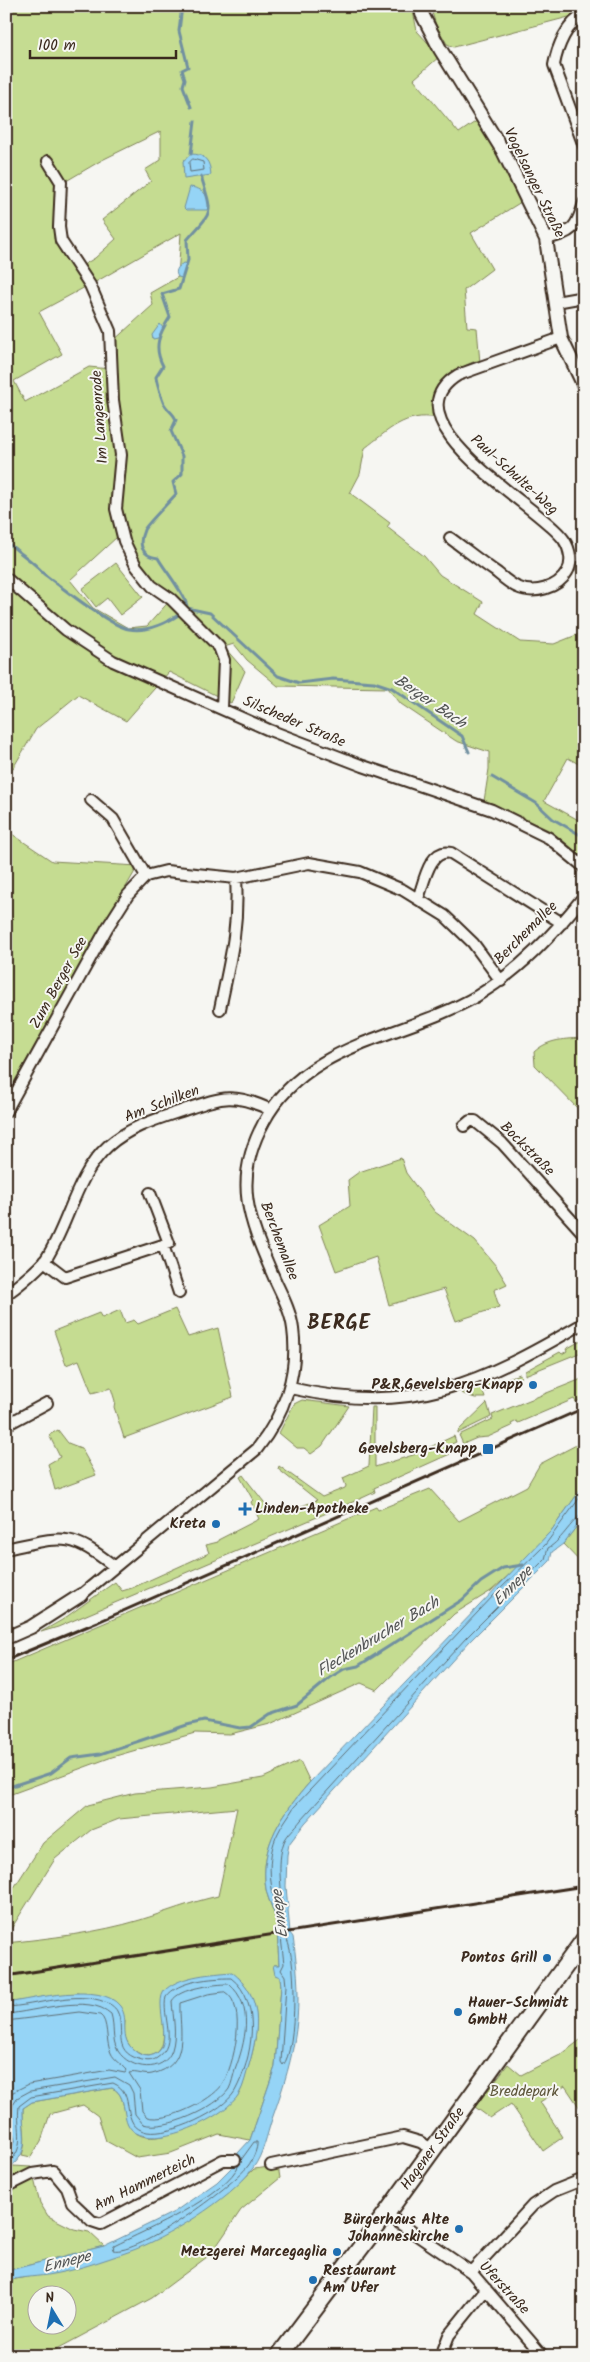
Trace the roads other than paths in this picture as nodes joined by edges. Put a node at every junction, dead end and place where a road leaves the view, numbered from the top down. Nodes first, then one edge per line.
1 (421, 6) edge
2 (584, 15) edge
3 (584, 146) edge
4 (48, 161) dead end
5 (584, 203) edge
6 (546, 239) junction
7 (584, 298) edge
8 (556, 302) junction
9 (561, 338) junction
10 (584, 386) edge
11 (450, 538) dead end
12 (6, 578) edge
13 (222, 708) junction
14 (90, 800) dead end
15 (584, 867) edge
16 (146, 876) junction
17 (236, 878) junction
18 (584, 896) edge
19 (418, 899) junction
20 (562, 922) junction
21 (500, 981) junction
22 (220, 1009) dead end
23 (270, 1110) junction
24 (6, 1111) edge
25 (464, 1126) dead end
26 (150, 1193) dead end
27 (584, 1234) edge
28 (164, 1245) junction
29 (44, 1261) junction
30 (179, 1293) dead end
31 (6, 1294) edge
32 (584, 1323) edge
33 (290, 1388) junction
34 (47, 1403) dead end
35 (6, 1425) edge
36 (6, 1549) edge
37 (116, 1567) junction
38 (81, 1595) joint
39 (6, 1638) edge
40 (584, 1940) edge
41 (432, 2149) junction
42 (235, 2160) dead end
43 (271, 2165) dead end
44 (584, 2179) edge
45 (6, 2187) edge
46 (386, 2214) junction
47 (471, 2272) junction
48 (486, 2289) junction
49 (279, 2356) edge
50 (440, 2356) edge
51 (543, 2356) edge

1 - 6 street, Vogelsanger Straße
2 - 3 street
4 - 13 street, Im Langenrode
5 - 6 street
6 - 8 street, Vogelsanger Straße
7 - 8 street
8 - 9 street, Vogelsanger Straße
9 - 10 street, Vogelsanger Straße
9 - 11 street, Paul-Schulte-Weg
12 - 13 street, Silscheder Straße
13 - 15 street, Silscheder Straße
14 - 16 street
16 - 17 street
16 - 24 street, Zum Berger See
17 - 19 street
17 - 22 street
18 - 20 street, Berchemallee
19 - 20 street
19 - 21 street
20 - 21 street, Berchemallee
21 - 23 street, Berchemallee
23 - 29 street, Am Schilken
23 - 33 street, Berchemallee
25 - 27 street, Bockstraße
26 - 28 street
28 - 29 street
28 - 30 street
29 - 31 street, Am Schilken
32 - 33 street
33 - 37 street, Berchemallee
34 - 35 street
36 - 37 street
37 - 38 street, Berchemallee
38 - 39 street, Berchemallee
40 - 41 main road, Hagener Straße
41 - 43 street
41 - 46 main road, Hagener Straße
42 - 45 street, Am Hammerteich
44 - 47 street
46 - 47 street, Uferstraße
46 - 49 main road, Hagener Straße
47 - 48 street, Uferstraße
48 - 50 street
48 - 51 street, Uferstraße

